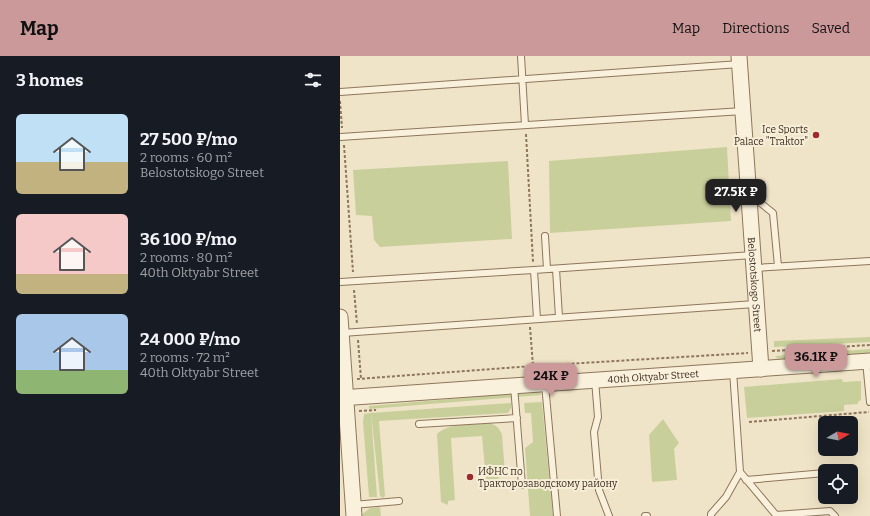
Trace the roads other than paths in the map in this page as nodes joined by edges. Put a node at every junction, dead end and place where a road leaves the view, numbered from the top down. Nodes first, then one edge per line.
1 (521, 56) edge
2 (739, 60) edge
3 (522, 79) junction
4 (340, 93) edge
5 (743, 111) junction
6 (525, 125) junction
7 (342, 137) edge
8 (748, 194) junction
9 (545, 236) dead end
10 (753, 261) junction
11 (870, 261) edge
12 (778, 266) junction
13 (547, 269) junction
14 (556, 269) junction
15 (534, 270) junction
16 (340, 282) edge
17 (756, 304) junction
18 (340, 317) edge
19 (559, 317) junction
20 (536, 319) junction
21 (341, 333) edge
22 (868, 361) edge
23 (760, 369) junction
24 (733, 371) junction
25 (594, 380) junction
26 (545, 384) junction
27 (514, 386) junction
28 (343, 398) edge
29 (870, 402) edge
30 (517, 418) junction
31 (419, 424) dead end
32 (740, 472) junction
33 (818, 474) edge
34 (746, 480) junction
35 (522, 485) dead end
36 (399, 501) dead end
37 (353, 510) edge
38 (557, 516) edge
39 (609, 516) edge
40 (711, 516) edge
41 (835, 516) edge

1 - 3 lane
2 - 3 lane
2 - 5 street, Belostotskogo Street
3 - 4 lane
3 - 6 lane
5 - 6 lane
5 - 8 street, Belostotskogo Street
6 - 7 lane
8 - 10 street, Belostotskogo Street
8 - 12 lane
9 - 13 lane
10 - 12 lane
10 - 14 lane
10 - 17 street, Belostotskogo Street
11 - 12 lane
13 - 14 lane
13 - 15 lane
14 - 19 lane
15 - 16 lane
15 - 20 lane
17 - 19 lane
17 - 23 street, Belostotskogo Street
18 - 21 street
19 - 20 lane
20 - 21 lane
21 - 28 street
22 - 23 street, 40th Oktyabr Street
22 - 29 lane
23 - 24 street, 40th Oktyabr Street
24 - 25 street, 40th Oktyabr Street
24 - 32 lane
25 - 26 street, 40th Oktyabr Street
25 - 39 lane
26 - 27 street, 40th Oktyabr Street
26 - 38 lane
27 - 28 street, 40th Oktyabr Street
27 - 30 lane
28 - 37 street
30 - 31 lane
30 - 35 lane
32 - 34 lane
32 - 40 lane
33 - 34 lane
34 - 41 lane
36 - 37 lane

